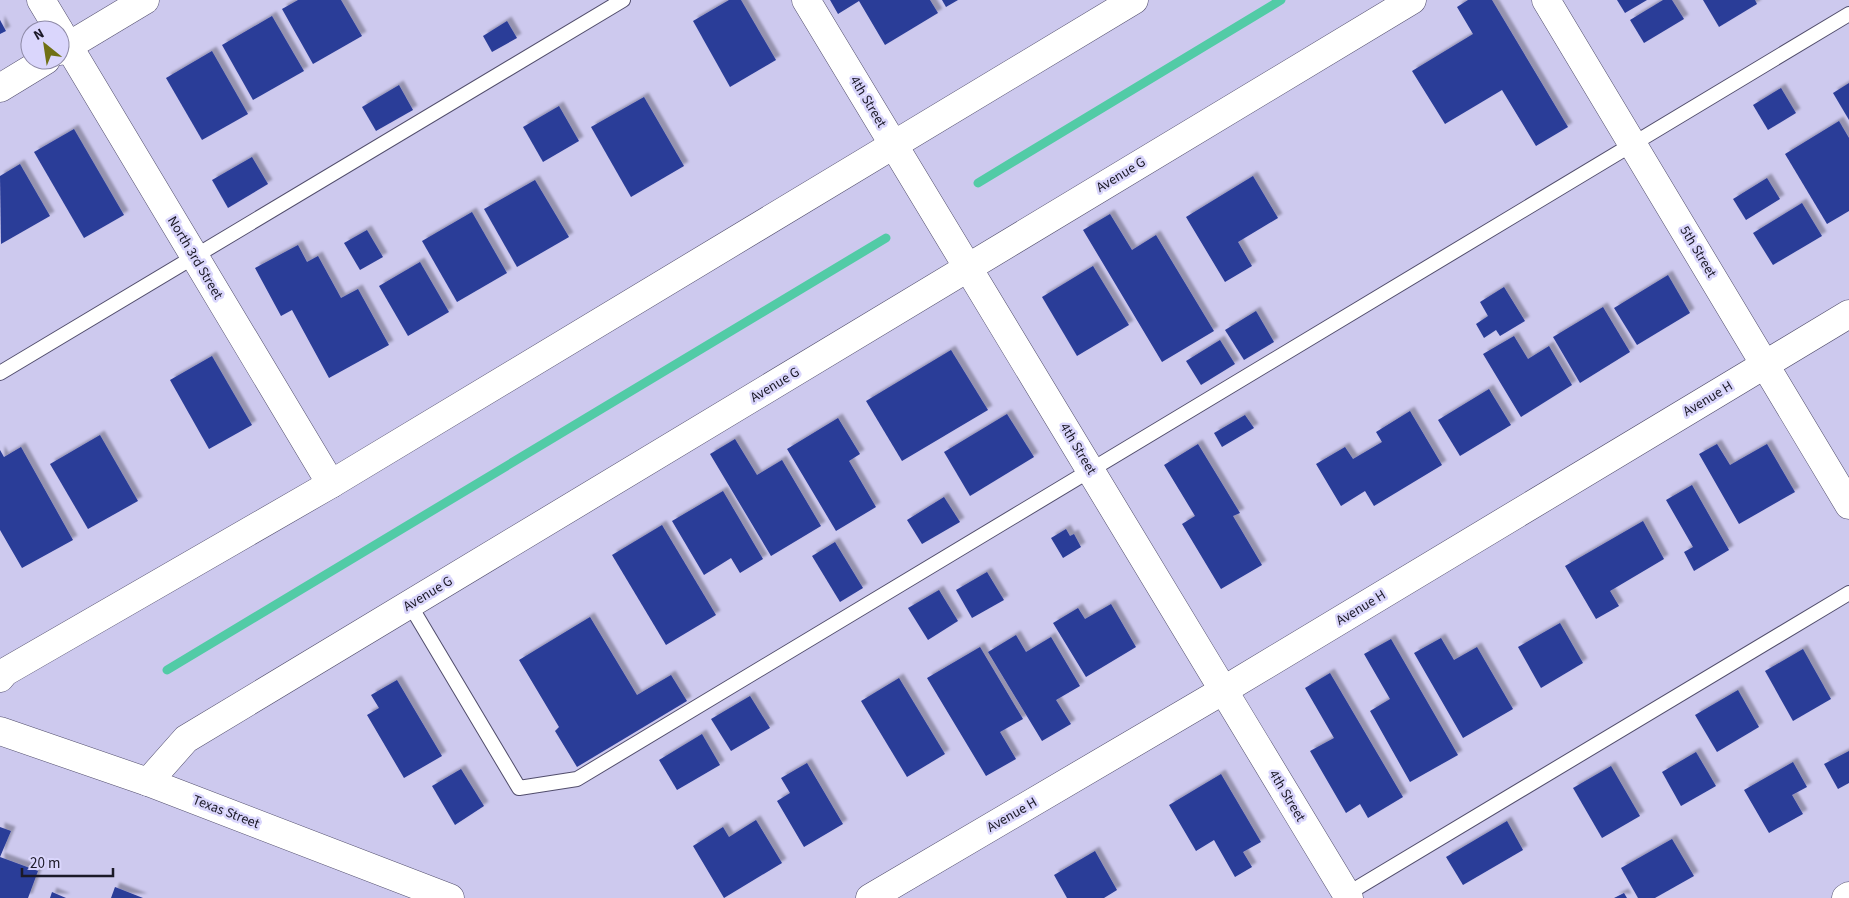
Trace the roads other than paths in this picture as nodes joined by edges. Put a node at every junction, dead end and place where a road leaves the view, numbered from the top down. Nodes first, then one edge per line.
1 (41, 0) edge
2 (145, 0) edge
3 (623, 0) edge
4 (806, 0) edge
5 (1134, 0) edge
6 (1412, 0) edge
7 (1546, 0) edge
8 (1849, 14) edge
9 (49, 20) edge
10 (70, 38) edge
11 (70, 61) edge
12 (24, 70) edge
13 (0, 88) edge
14 (894, 144) junction
15 (1632, 144) junction
16 (194, 256) junction
17 (968, 268) junction
18 (1849, 314) edge
19 (1765, 365) junction
20 (0, 373) edge
21 (1091, 470) junction
22 (331, 484) junction
23 (1849, 505) edge
24 (1849, 594) edge
25 (410, 605) junction
26 (0, 678) edge
27 (1224, 690) junction
28 (0, 731) edge
29 (148, 782) junction
30 (1348, 896) edge
31 (450, 898) edge
32 (870, 898) edge

1 - 9 street, North 3rd Street
2 - 10 street
3 - 16 lane
4 - 14 street, 4th Street
5 - 14 street
6 - 17 street, Avenue G
7 - 15 street, 5th Street
8 - 15 lane
11 - 16 street, North 3rd Street
12 - 13 street
14 - 17 street, 4th Street
14 - 22 street
15 - 19 street, 5th Street
15 - 21 lane
16 - 20 lane
16 - 22 street, North 3rd Street
17 - 21 street, 4th Street
17 - 25 street, Avenue G
18 - 19 street, Avenue H
19 - 23 street, 5th Street
19 - 27 street, Avenue H
21 - 25 lane
21 - 27 street, 4th Street
22 - 26 street
24 - 30 lane
25 - 29 street, Avenue G
27 - 30 street, 4th Street
27 - 32 street, Avenue H
28 - 29 street, Texas Street
29 - 31 street, Texas Street

